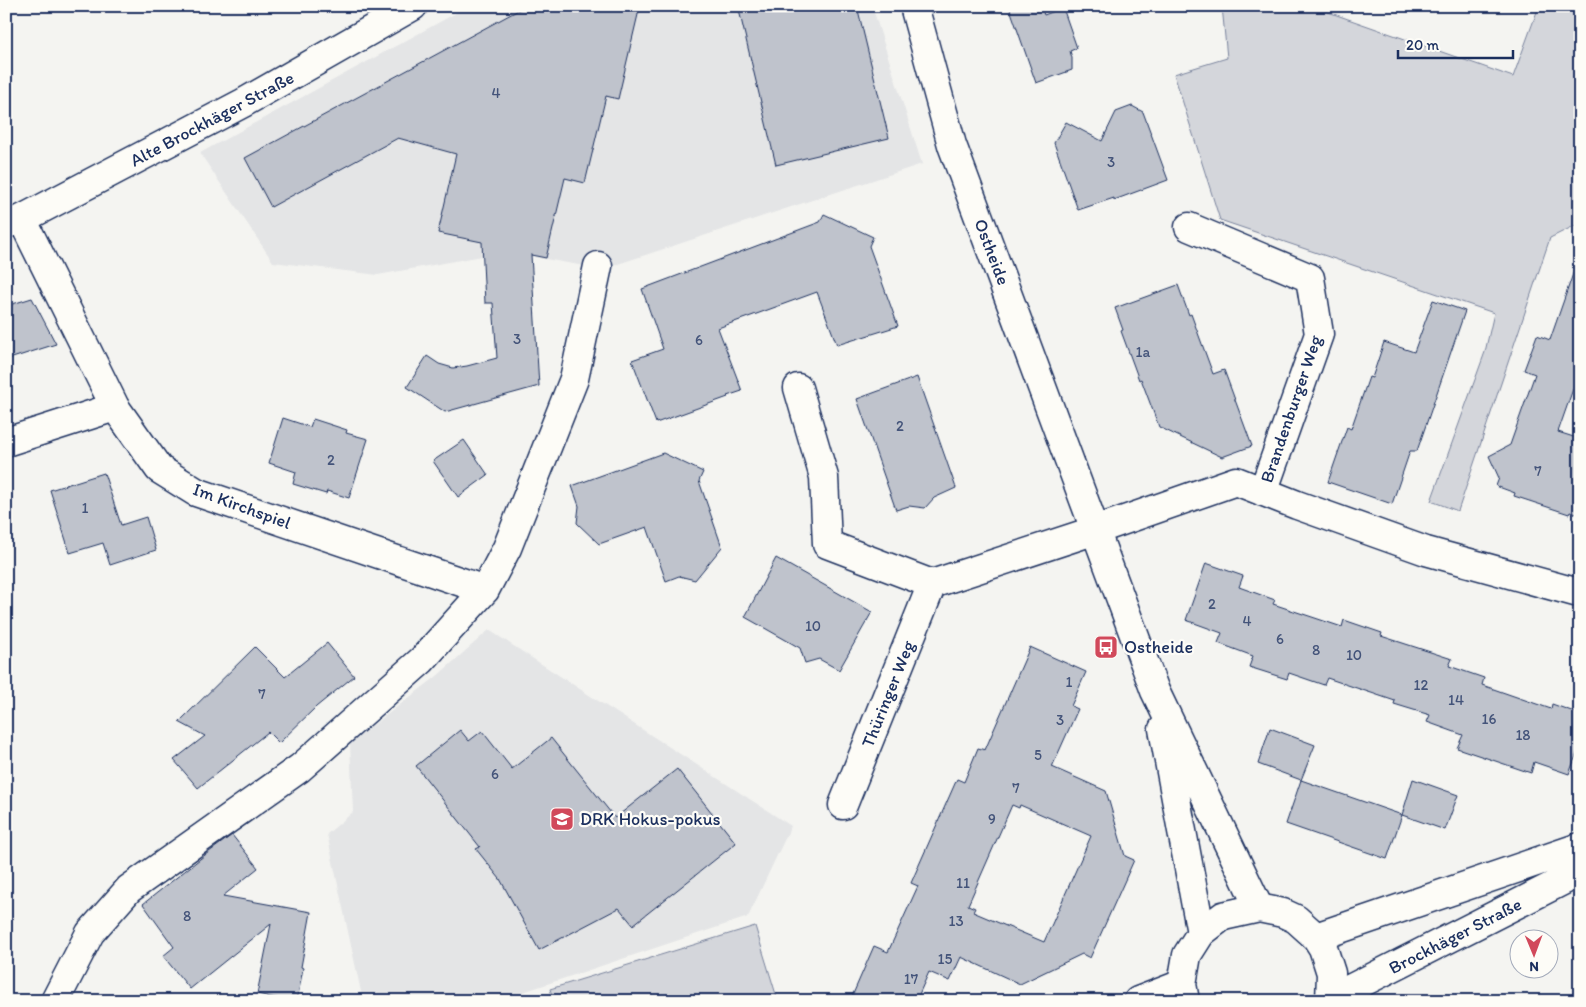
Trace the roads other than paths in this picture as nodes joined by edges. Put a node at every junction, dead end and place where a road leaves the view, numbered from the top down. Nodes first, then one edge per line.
1 (413, 6) edge
2 (914, 6) edge
3 (14, 221) edge
4 (1189, 227) dead end
5 (598, 266) dead end
6 (798, 388) dead end
7 (115, 407) junction
8 (6, 442) edge
9 (1263, 492) junction
10 (1096, 530) junction
11 (932, 584) junction
12 (485, 590) junction
13 (1580, 590) edge
14 (1156, 691) junction
15 (843, 805) dead end
16 (1580, 847) edge
17 (1580, 872) edge
18 (1258, 908) junction
19 (1201, 932) junction
20 (1316, 937) junction
21 (1183, 992) edge
22 (1330, 1000) edge
23 (55, 1001) edge
24 (1138, 1001) edge

1 - 3 street, Alte Brockhäger Straße
2 - 10 street, Ostheide
3 - 7 street, Im Kirchspiel
4 - 9 street, Brandenburger Weg
5 - 12 street
6 - 11 street
7 - 8 street
7 - 12 street, Im Kirchspiel
9 - 10 street, Brandenburger Weg
9 - 13 street, Brandenburger Weg
10 - 11 street
10 - 14 street, Ostheide
11 - 15 street, Thüringer Weg
12 - 23 street
14 - 18 street, Ostheide
14 - 19 street, Ostheide
16 - 20 street, Brockhäger Straße
17 - 22 street, Brockhäger Straße
18 - 19 street
18 - 20 street
19 - 21 street
20 - 22 street
21 - 24 street

